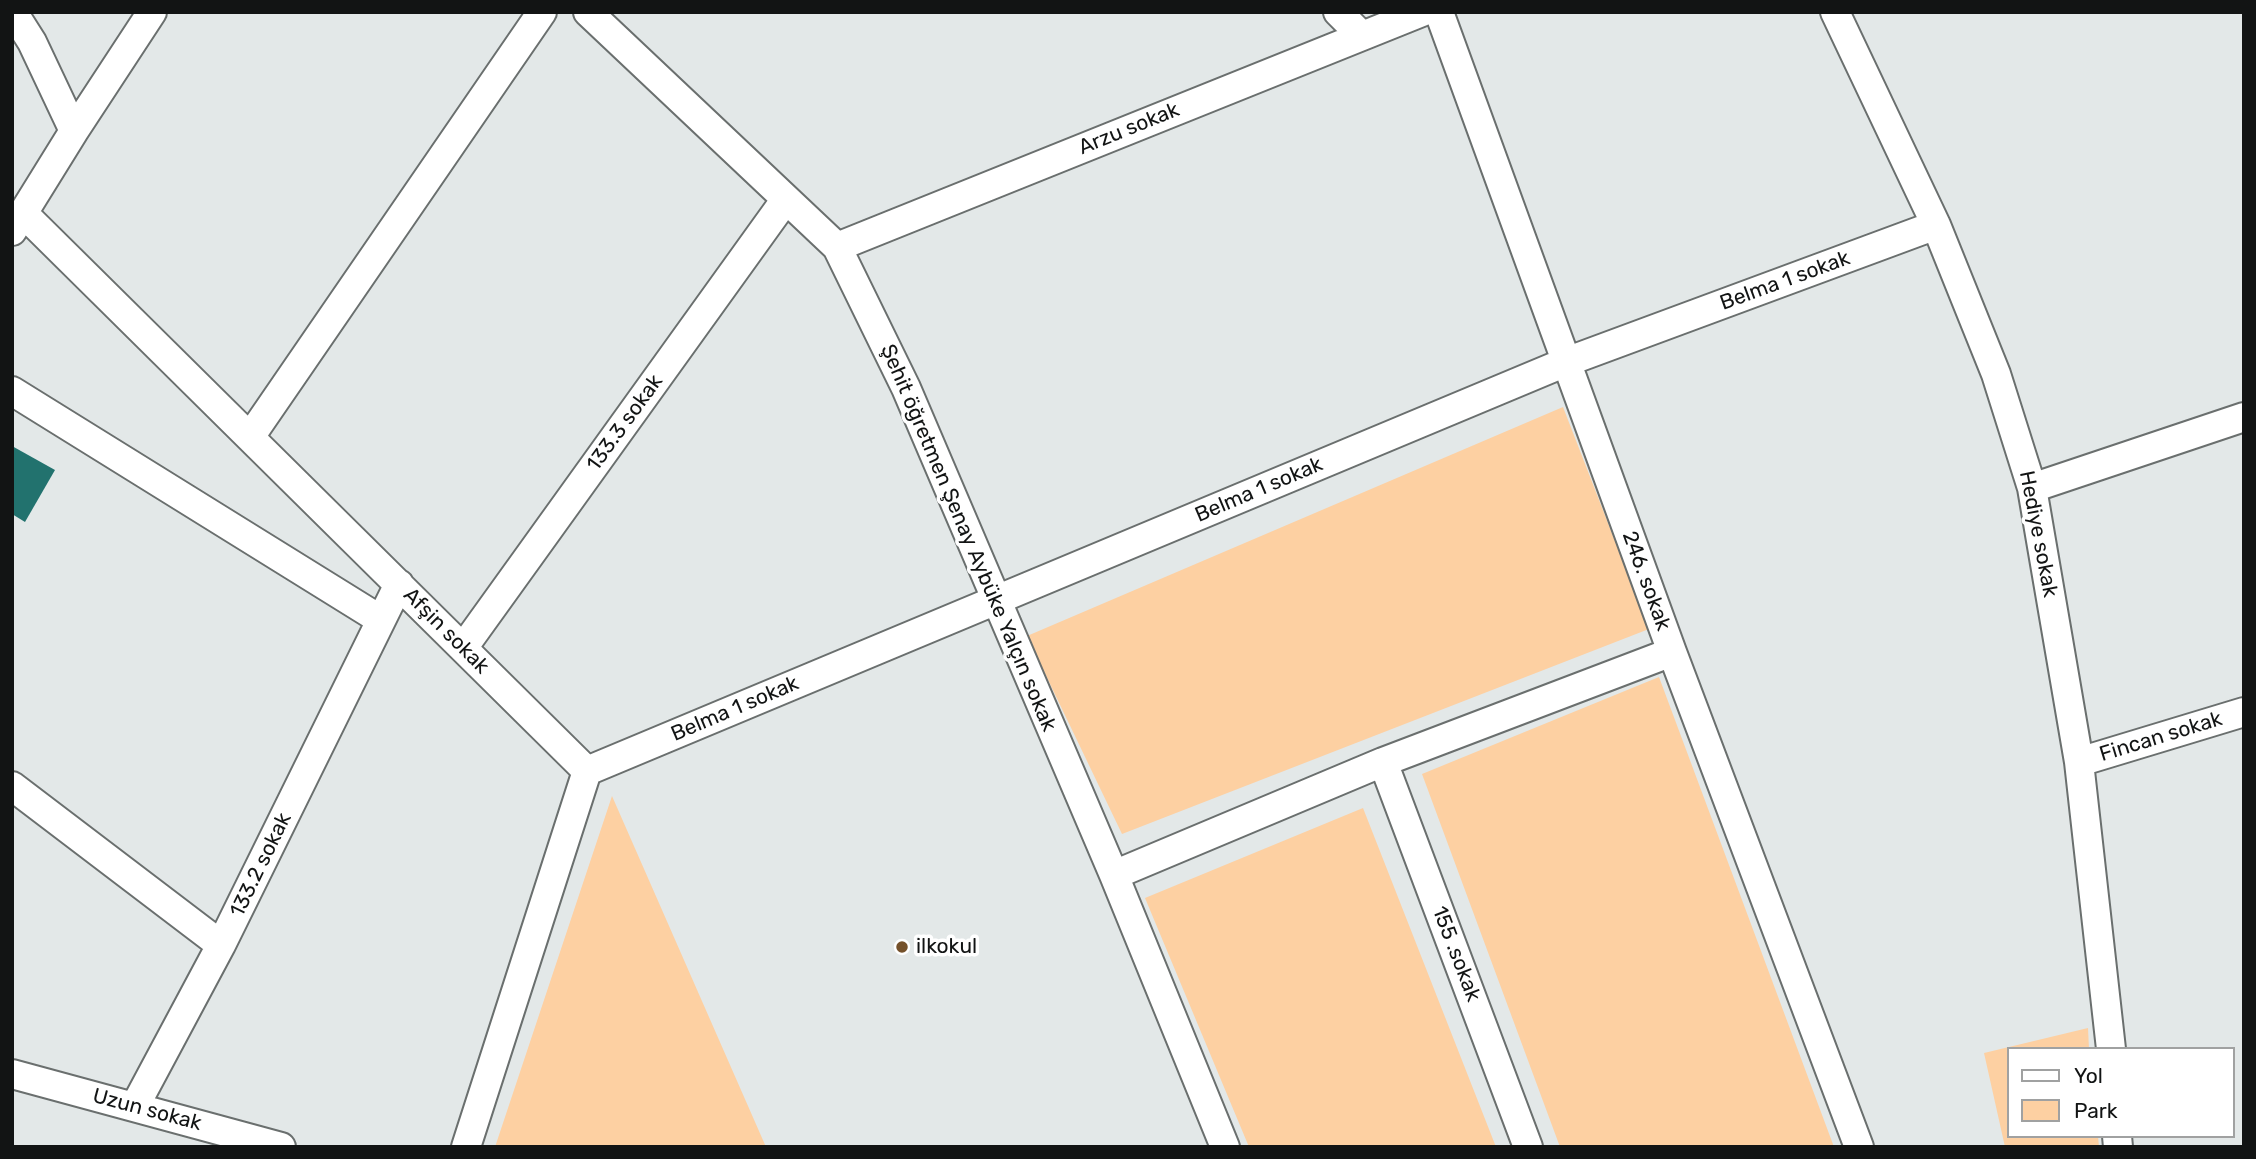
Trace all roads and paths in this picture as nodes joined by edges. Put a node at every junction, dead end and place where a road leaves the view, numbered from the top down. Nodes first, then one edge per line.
1 (13, 12) edge
2 (152, 12) edge
3 (542, 12) edge
4 (588, 12) edge
5 (1338, 12) edge
6 (1422, 12) edge
7 (1439, 12) edge
8 (1835, 12) edge
9 (1362, 36) junction
10 (74, 131) junction
11 (786, 199) junction
12 (18, 222) edge
13 (1936, 225) junction
14 (837, 247) junction
15 (1566, 362) junction
16 (12, 391) edge
17 (2244, 417) edge
18 (250, 437) junction
19 (2032, 488) junction
20 (399, 584) junction
21 (995, 600) junction
22 (381, 620) junction
23 (463, 648) junction
24 (1672, 652) junction
25 (2244, 712) edge
26 (1384, 762) junction
27 (2079, 762) junction
28 (587, 771) junction
29 (12, 786) edge
30 (1114, 874) junction
31 (221, 946) junction
32 (2111, 1047) edge
33 (12, 1074) edge
34 (135, 1106) junction
35 (281, 1147) edge
36 (466, 1147) edge
37 (1225, 1147) edge
38 (1528, 1147) edge
39 (1859, 1147) edge

1 - 10 street
2 - 10 street
3 - 18 street
4 - 11 street, Şehit öğretmen Şenay Aybüke Yalçın sokak
5 - 9 street
6 - 9 street, Arzu sokak
7 - 15 street, 246. sokak
8 - 13 street, Hediye sokak
9 - 14 street, Arzu sokak
10 - 12 street
11 - 14 street, Şehit öğretmen Şenay Aybüke Yalçın sokak
11 - 23 street, 133.3 sokak
12 - 18 street, Afşin sokak
13 - 15 street, Belma 1 sokak
13 - 19 street, Hediye sokak
14 - 21 street, Şehit öğretmen Şenay Aybüke Yalçın sokak
15 - 21 street, Belma 1 sokak
15 - 24 street, 246. sokak
16 - 22 street
17 - 19 street
18 - 20 street, Afşin sokak
19 - 27 street, Hediye sokak
20 - 22 street, 133.2 sokak
20 - 23 street, Afşin sokak
21 - 28 street, Belma 1 sokak
21 - 30 street, Şehit öğretmen Şenay Aybüke Yalçın sokak
22 - 31 street, 133.2 sokak
23 - 28 street, Afşin sokak
24 - 26 street
24 - 39 street, 246. sokak
25 - 27 street, Fincan sokak
26 - 30 street
26 - 38 street, 155 .sokak
27 - 32 street, Hediye sokak
28 - 36 street
29 - 31 street
30 - 37 street, Şehit öğretmen Şenay Aybüke Yalçın sokak
31 - 34 street, 133.2 sokak
33 - 34 street, Uzun sokak
34 - 35 street, Uzun sokak

